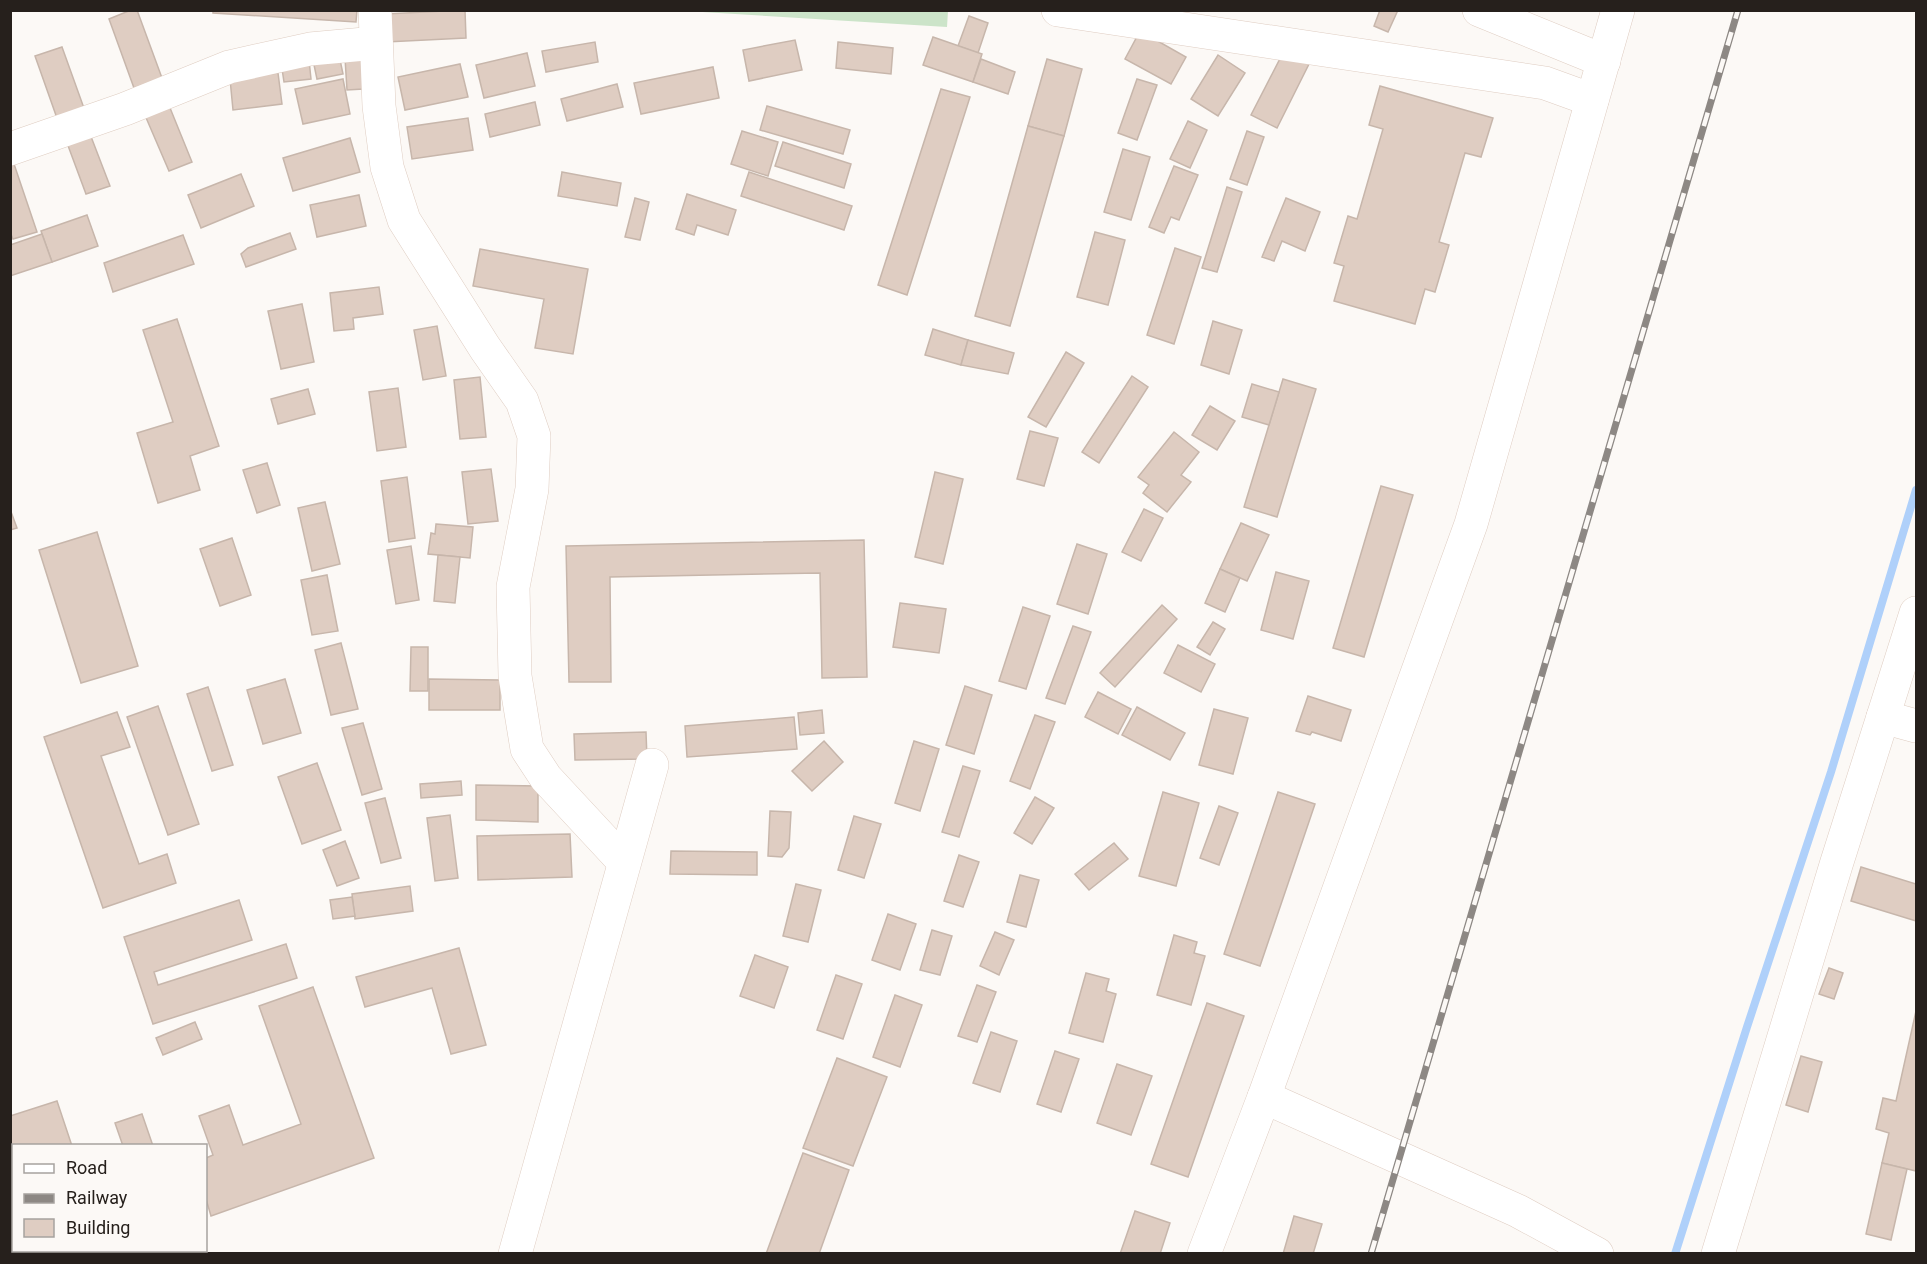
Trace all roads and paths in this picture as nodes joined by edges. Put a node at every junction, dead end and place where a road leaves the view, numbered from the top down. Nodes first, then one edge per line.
1 (375, 10) edge
2 (1058, 10) edge
3 (1479, 10) edge
4 (1618, 10) edge
5 (376, 43) junction
6 (1604, 61) junction
7 (1593, 100) junction
8 (10, 149) edge
9 (1917, 613) edge
10 (1883, 717) junction
11 (1917, 726) edge
12 (652, 765) dead end
13 (624, 862) junction
14 (1264, 1097) junction
15 (515, 1254) edge
16 (1204, 1254) edge
17 (1597, 1254) edge
18 (1718, 1254) edge

1 - 5 street
2 - 7 street
3 - 6 street
4 - 6 street
5 - 8 street
5 - 13 street
6 - 7 street
7 - 14 street
9 - 10 street
10 - 11 street
10 - 18 street
12 - 13 street
13 - 15 street
14 - 16 street
14 - 17 street

